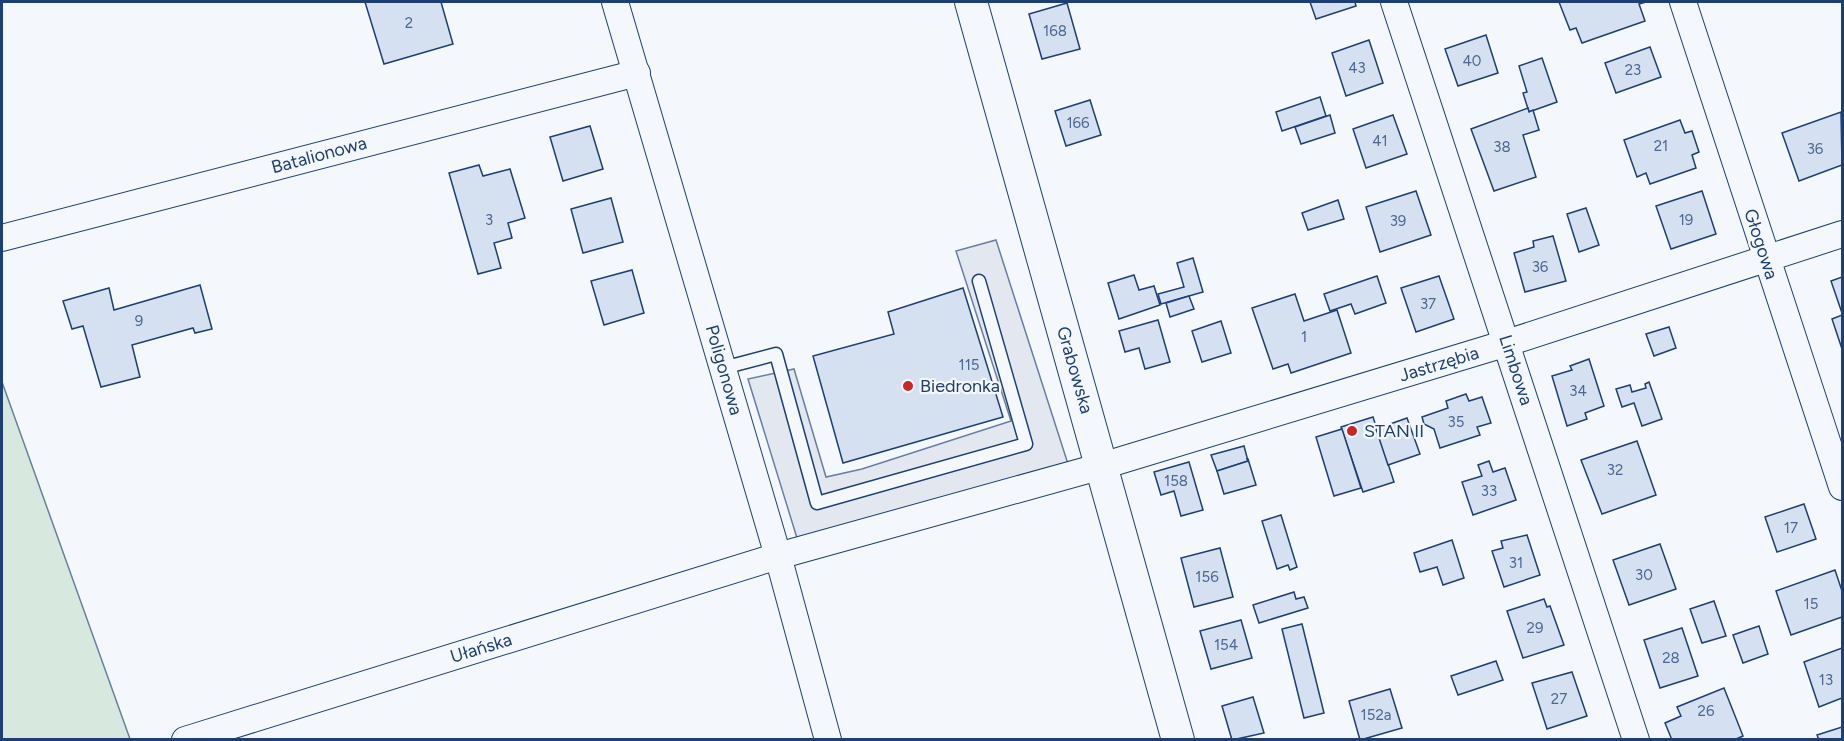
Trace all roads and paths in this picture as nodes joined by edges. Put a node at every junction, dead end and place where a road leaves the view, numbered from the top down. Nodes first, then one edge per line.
1 (615, 2) edge
2 (970, 2) edge
3 (1394, 2) edge
4 (1683, 2) edge
5 (637, 73) junction
6 (1842, 234) edge
7 (2, 238) edge
8 (1766, 260) junction
9 (979, 281) dead end
10 (1508, 343) junction
11 (723, 368) junction
12 (1102, 466) junction
13 (1842, 487) edge
14 (778, 556) junction
15 (185, 740) edge
16 (828, 740) edge
17 (1179, 740) edge
18 (1636, 740) edge

1 - 5 street, Poligonowa
2 - 12 street, Grabowska
3 - 10 street, Limbowa
4 - 8 street, Głogowa
5 - 7 street, Batalionowa
5 - 11 street, Poligonowa
6 - 8 street, Jastrzębia
8 - 10 street, Jastrzębia
8 - 13 street, Głogowa
9 - 11 lane
10 - 12 street, Jastrzębia
10 - 18 street, Limbowa
11 - 14 street, Poligonowa
12 - 14 street, Jastrzębia
12 - 17 street, Grabowska
14 - 15 street, Ułańska
14 - 16 street, Poligonowa

